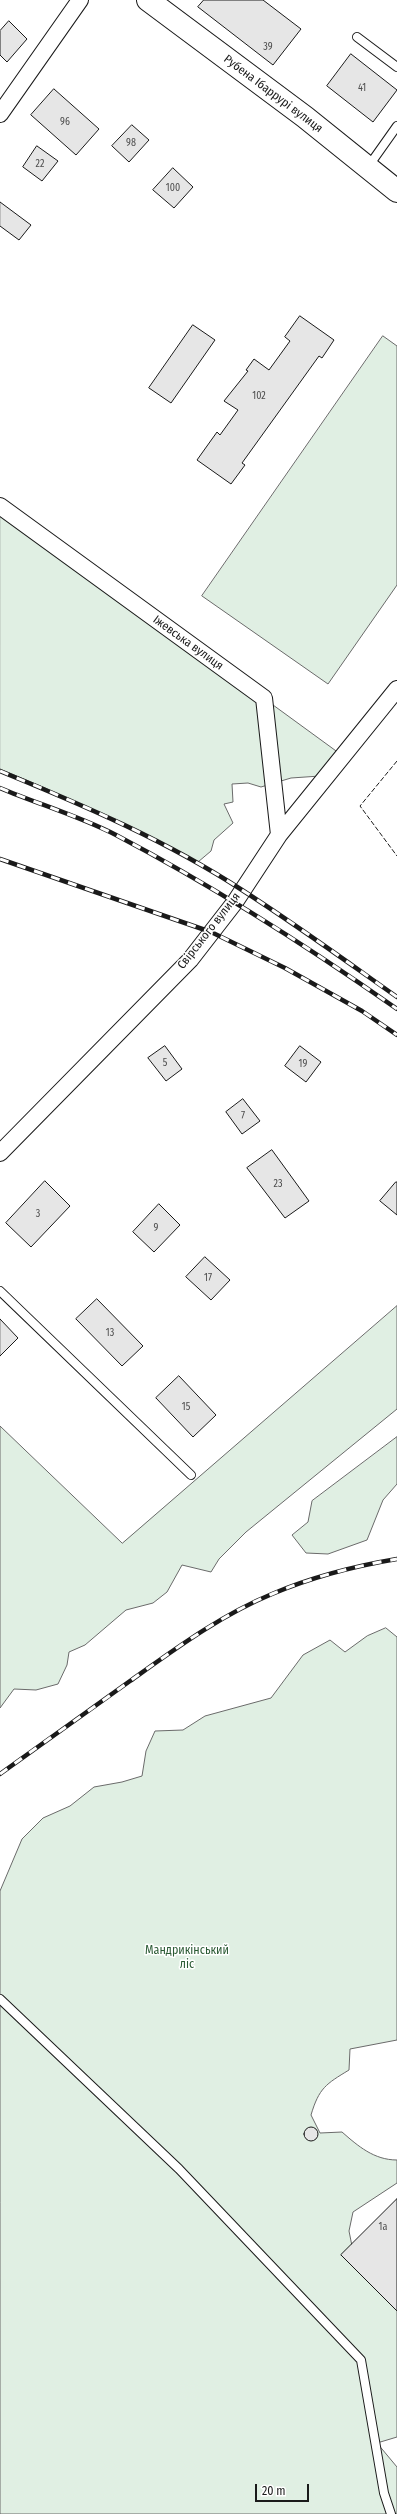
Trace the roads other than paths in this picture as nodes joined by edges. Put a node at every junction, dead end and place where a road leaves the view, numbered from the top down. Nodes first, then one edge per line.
1 (80, 0) edge
2 (148, 0) edge
3 (357, 37) dead end
4 (397, 66) edge
5 (0, 114) edge
6 (397, 126) edge
7 (368, 168) junction
8 (397, 191) edge
9 (0, 506) edge
10 (397, 689) edge
11 (279, 835) junction
12 (0, 1153) edge
13 (0, 1291) edge
14 (191, 1475) dead end
15 (0, 1999) edge
16 (391, 2514) edge

1 - 5 street
2 - 7 main road, Рубена Ібаррурі вулиця
3 - 4 lane
6 - 7 lane
7 - 8 main road, Рубена Ібаррурі вулиця
9 - 11 street, Іжевська вулиця
10 - 11 street, Свірського вулиця
11 - 12 street, Свірського вулиця
13 - 14 lane
15 - 16 lane

